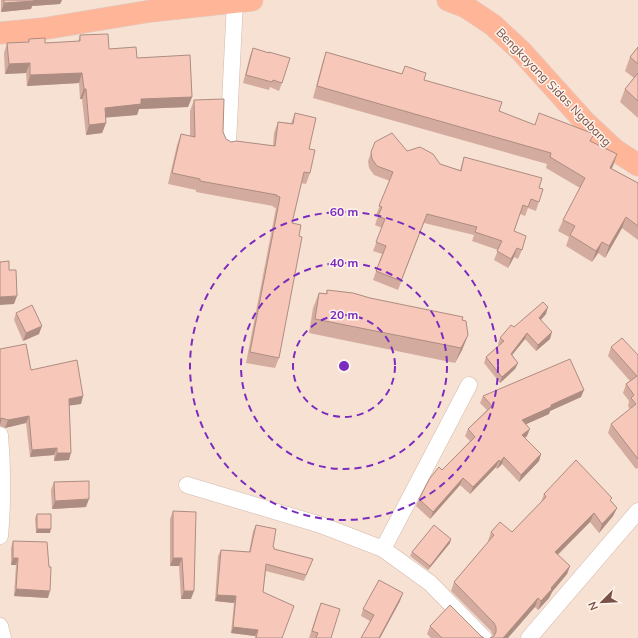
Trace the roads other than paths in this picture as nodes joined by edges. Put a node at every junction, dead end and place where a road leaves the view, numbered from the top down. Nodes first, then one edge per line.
1 (448, 0) edge
2 (244, 1) edge
3 (0, 33) edge
4 (228, 143) edge
5 (638, 165) edge
6 (469, 384) dead end
7 (0, 435) edge
8 (187, 485) dead end
9 (638, 511) edge
10 (0, 536) edge
11 (382, 548) junction
12 (0, 626) edge
13 (3, 638) edge
14 (484, 638) edge
15 (529, 638) edge

1 - 5 highway, Bengkayang Sidas Ngabang
2 - 3 highway
2 - 4 street
6 - 11 street
7 - 10 street
8 - 11 street
9 - 15 street
11 - 14 street
12 - 13 street

